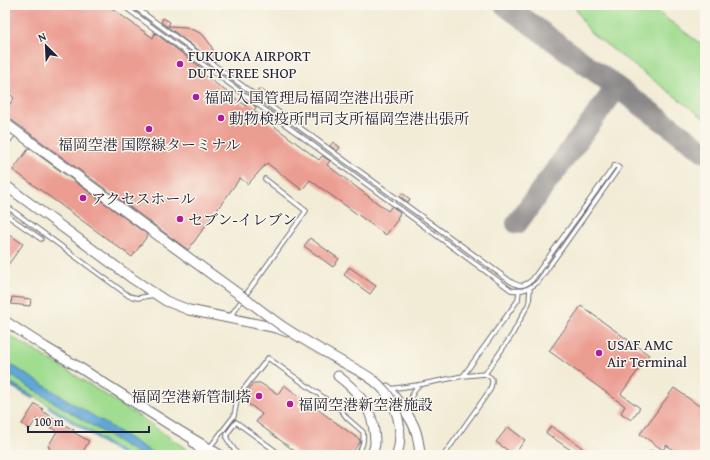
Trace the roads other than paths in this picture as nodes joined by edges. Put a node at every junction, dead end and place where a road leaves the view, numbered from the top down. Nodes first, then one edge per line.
1 (122, 5) edge
2 (132, 5) edge
3 (5, 120) edge
4 (5, 123) edge
5 (5, 146) edge
6 (265, 179) dead end
7 (5, 186) edge
8 (5, 205) edge
9 (5, 214) edge
10 (41, 240) dead end
11 (530, 288) junction
12 (519, 291) junction
13 (156, 295) junction
14 (228, 318) junction
15 (5, 321) edge
16 (5, 325) edge
17 (28, 336) junction
18 (485, 374) junction
19 (338, 376) dead end
20 (463, 376) junction
21 (418, 385) junction
22 (389, 389) junction
23 (408, 414) junction
24 (207, 452) edge
25 (220, 455) edge
26 (238, 455) edge
27 (281, 455) edge
28 (357, 455) edge
29 (372, 455) edge
30 (397, 455) edge
31 (420, 455) edge
32 (444, 455) edge

1 - 12 lane
2 - 11 lane
3 - 5 lane
4 - 30 street, bridge
6 - 14 lane
7 - 13 street
8 - 13 lane
9 - 10 lane
11 - 12 lane
11 - 18 lane
12 - 20 lane
13 - 14 street
14 - 22 street
15 - 17 street
16 - 17 street
17 - 24 street
18 - 20 lane
18 - 32 lane
19 - 29 street
20 - 21 lane
21 - 22 lane
21 - 23 lane
22 - 23 street
23 - 31 street
24 - 25 street
24 - 28 lane
26 - 27 lane

